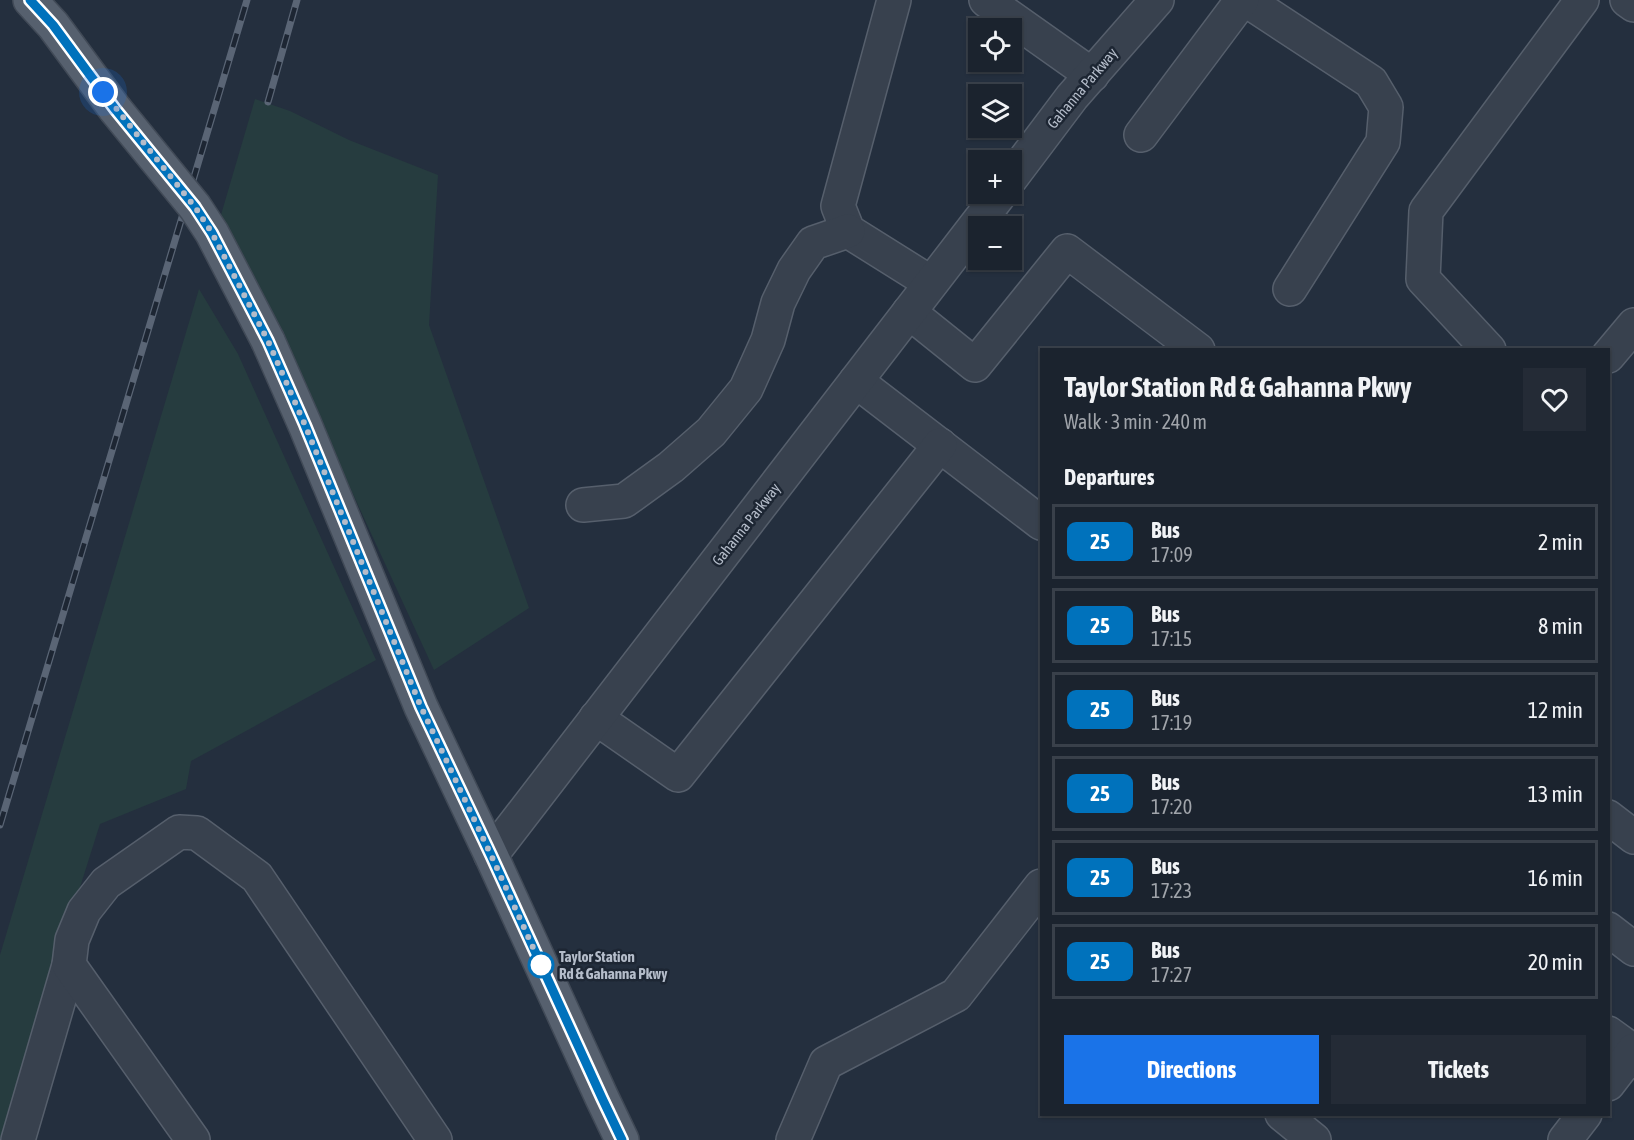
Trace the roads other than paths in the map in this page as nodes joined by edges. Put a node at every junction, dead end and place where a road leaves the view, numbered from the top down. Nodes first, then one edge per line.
1 (30, 0) edge
2 (894, 0) edge
3 (986, 0) edge
4 (1157, 0) edge
5 (1244, 0) edge
6 (1582, 0) edge
7 (1627, 0) edge
8 (1634, 5) edge
9 (1092, 75) junction
10 (1141, 135) dead end
11 (1022, 163) edge
12 (992, 204) edge
13 (848, 231) junction
14 (931, 283) junction
15 (1290, 289) dead end
16 (909, 312) junction
17 (1634, 325) edge
18 (1195, 348) edge
19 (1487, 348) edge
20 (1610, 354) edge
21 (856, 381) junction
22 (940, 445) junction
23 (583, 505) dead end
24 (1040, 522) edge
25 (596, 718) junction
26 (1610, 819) edge
27 (1634, 837) edge
28 (491, 855) junction
29 (1040, 887) edge
30 (1610, 931) edge
31 (1634, 949) edge
32 (69, 965) junction
33 (1625, 1045) edge
34 (1610, 1079) edge
35 (1284, 1116) edge
36 (18, 1140) edge
37 (193, 1140) edge
38 (435, 1140) edge
39 (622, 1140) edge
40 (793, 1140) edge
41 (1314, 1140) edge

1 - 28 main road, bridge
2 - 13 street
3 - 9 street
4 - 9 street, Gahanna Parkway
5 - 10 street
5 - 15 street
6 - 19 street
7 - 8 street
9 - 11 street, Gahanna Parkway
12 - 14 street, Gahanna Parkway
13 - 14 street
13 - 23 street
14 - 16 street, Gahanna Parkway
16 - 18 street
16 - 21 street, Gahanna Parkway
17 - 20 street
21 - 22 street
21 - 25 street, Gahanna Parkway
22 - 24 street
22 - 25 street
25 - 28 street, Gahanna Parkway
26 - 27 street
28 - 39 main road
29 - 40 street
30 - 31 street
32 - 36 street
32 - 37 street
32 - 38 street
33 - 34 street
35 - 41 street

